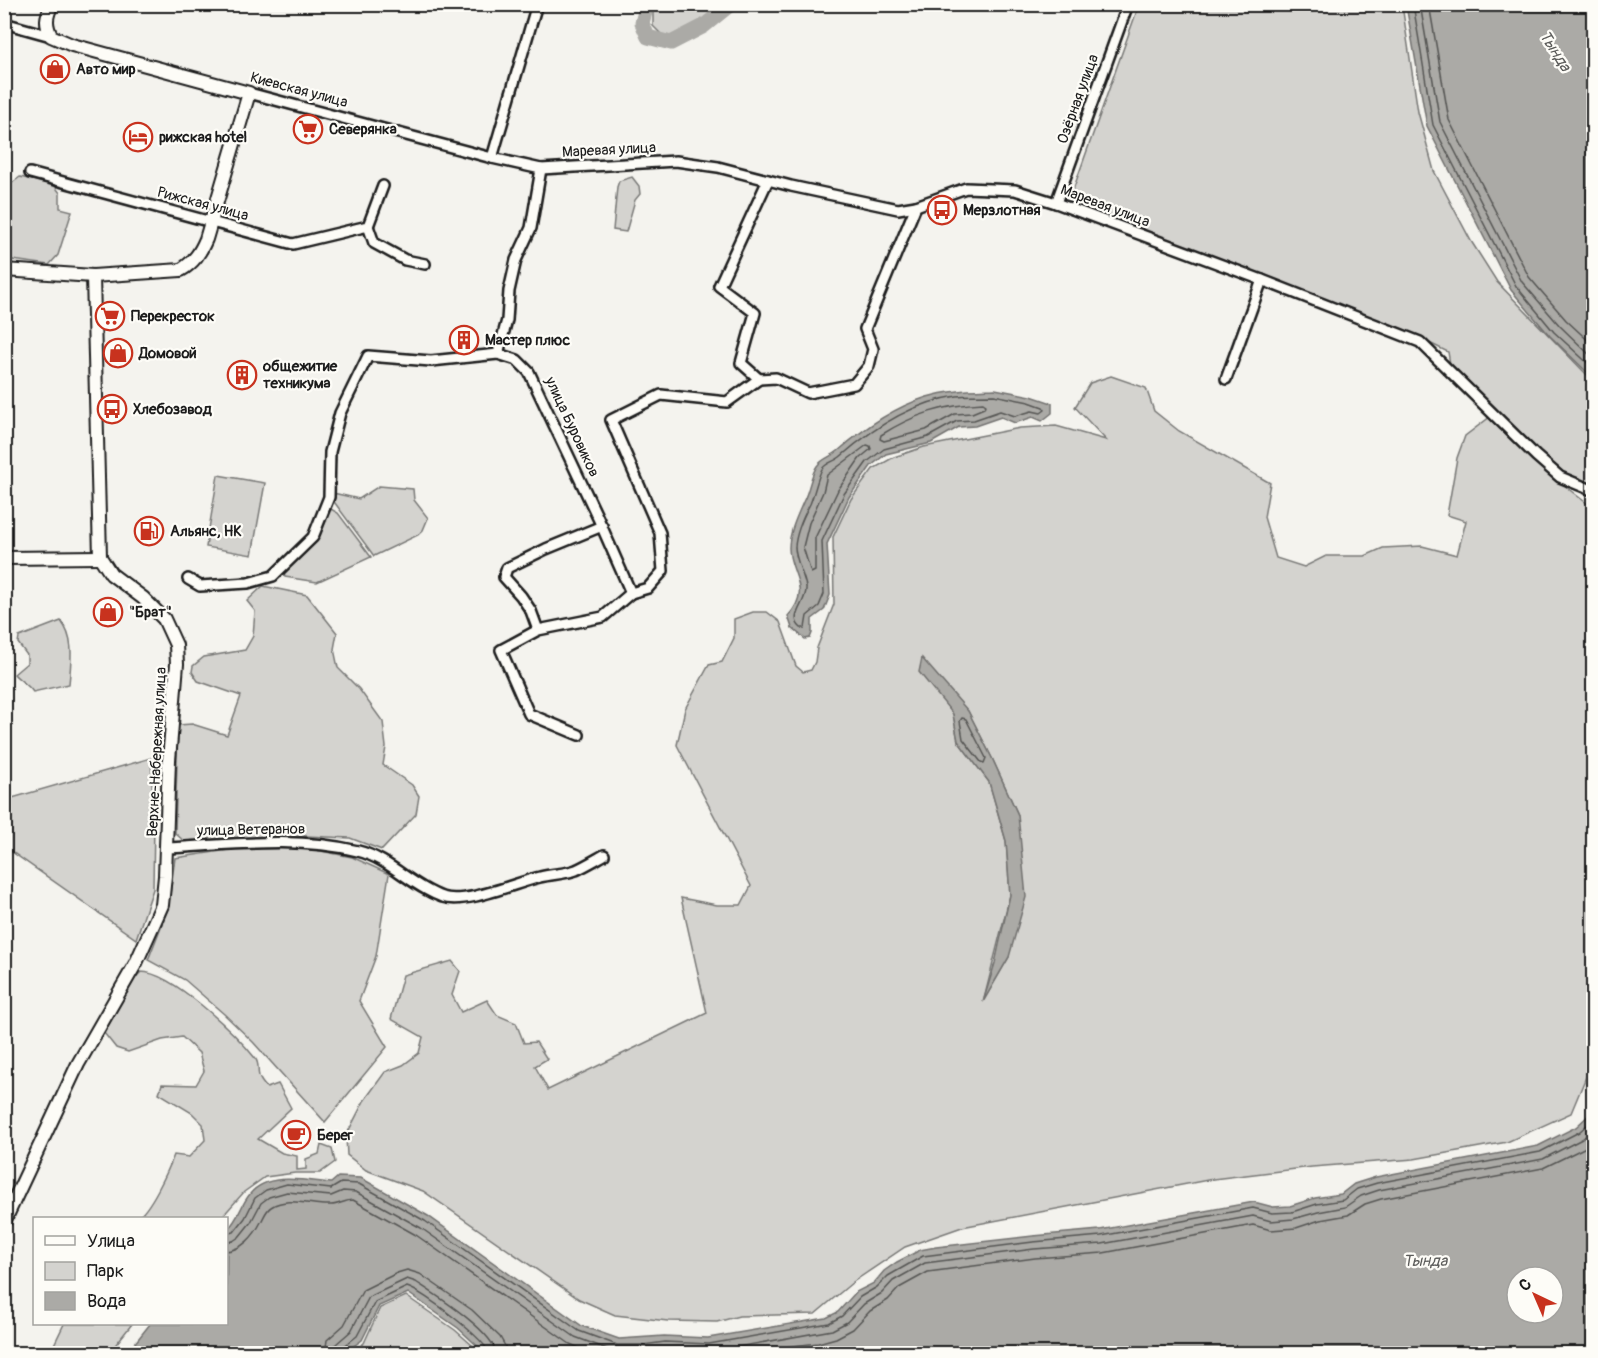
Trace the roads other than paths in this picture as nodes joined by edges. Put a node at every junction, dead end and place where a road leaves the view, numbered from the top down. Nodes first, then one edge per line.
1 (52, 4) edge
2 (537, 4) edge
3 (1128, 4) edge
4 (4, 23) edge
5 (51, 36) junction
6 (249, 93) junction
7 (492, 158) junction
8 (541, 169) junction
9 (30, 173) dead end
10 (768, 180) junction
11 (383, 186) dead end
12 (1056, 203) junction
13 (916, 206) junction
14 (211, 222) junction
15 (368, 226) junction
16 (425, 264) dead end
17 (4, 270) edge
18 (93, 276) junction
19 (1262, 280) junction
20 (498, 354) junction
21 (759, 379) junction
22 (1226, 379) dead end
23 (1593, 491) edge
24 (602, 526) junction
25 (100, 557) junction
26 (4, 558) edge
27 (188, 579) dead end
28 (631, 593) junction
29 (538, 630) junction
30 (579, 735) dead end
31 (166, 848) junction
32 (604, 855) dead end
33 (4, 1222) edge

1 - 5 street
2 - 7 street
3 - 12 street, Озёрная улица
4 - 5 street
5 - 6 street, Киевская улица
6 - 7 street, Киевская улица
6 - 14 street
7 - 8 street, Киевская улица
8 - 10 street, Маревая улица
8 - 20 street
9 - 14 street, Рижская улица
10 - 13 street, Маревая улица
10 - 21 street
11 - 15 street
12 - 13 street, Маревая улица
12 - 19 street, Маревая улица
13 - 21 street
14 - 15 street, Рижская улица
14 - 18 street
15 - 16 street
17 - 18 street
18 - 25 street
19 - 22 street
19 - 23 street, Маревая улица
20 - 24 street, улица Буровиков
20 - 27 street
21 - 28 street
24 - 28 street, улица Буровиков
24 - 29 street
25 - 26 street
25 - 31 street, Верхне-Набережная улица
28 - 29 street
29 - 30 street
31 - 32 street, улица Ветеранов
31 - 33 street, Верхне-Набережная улица

